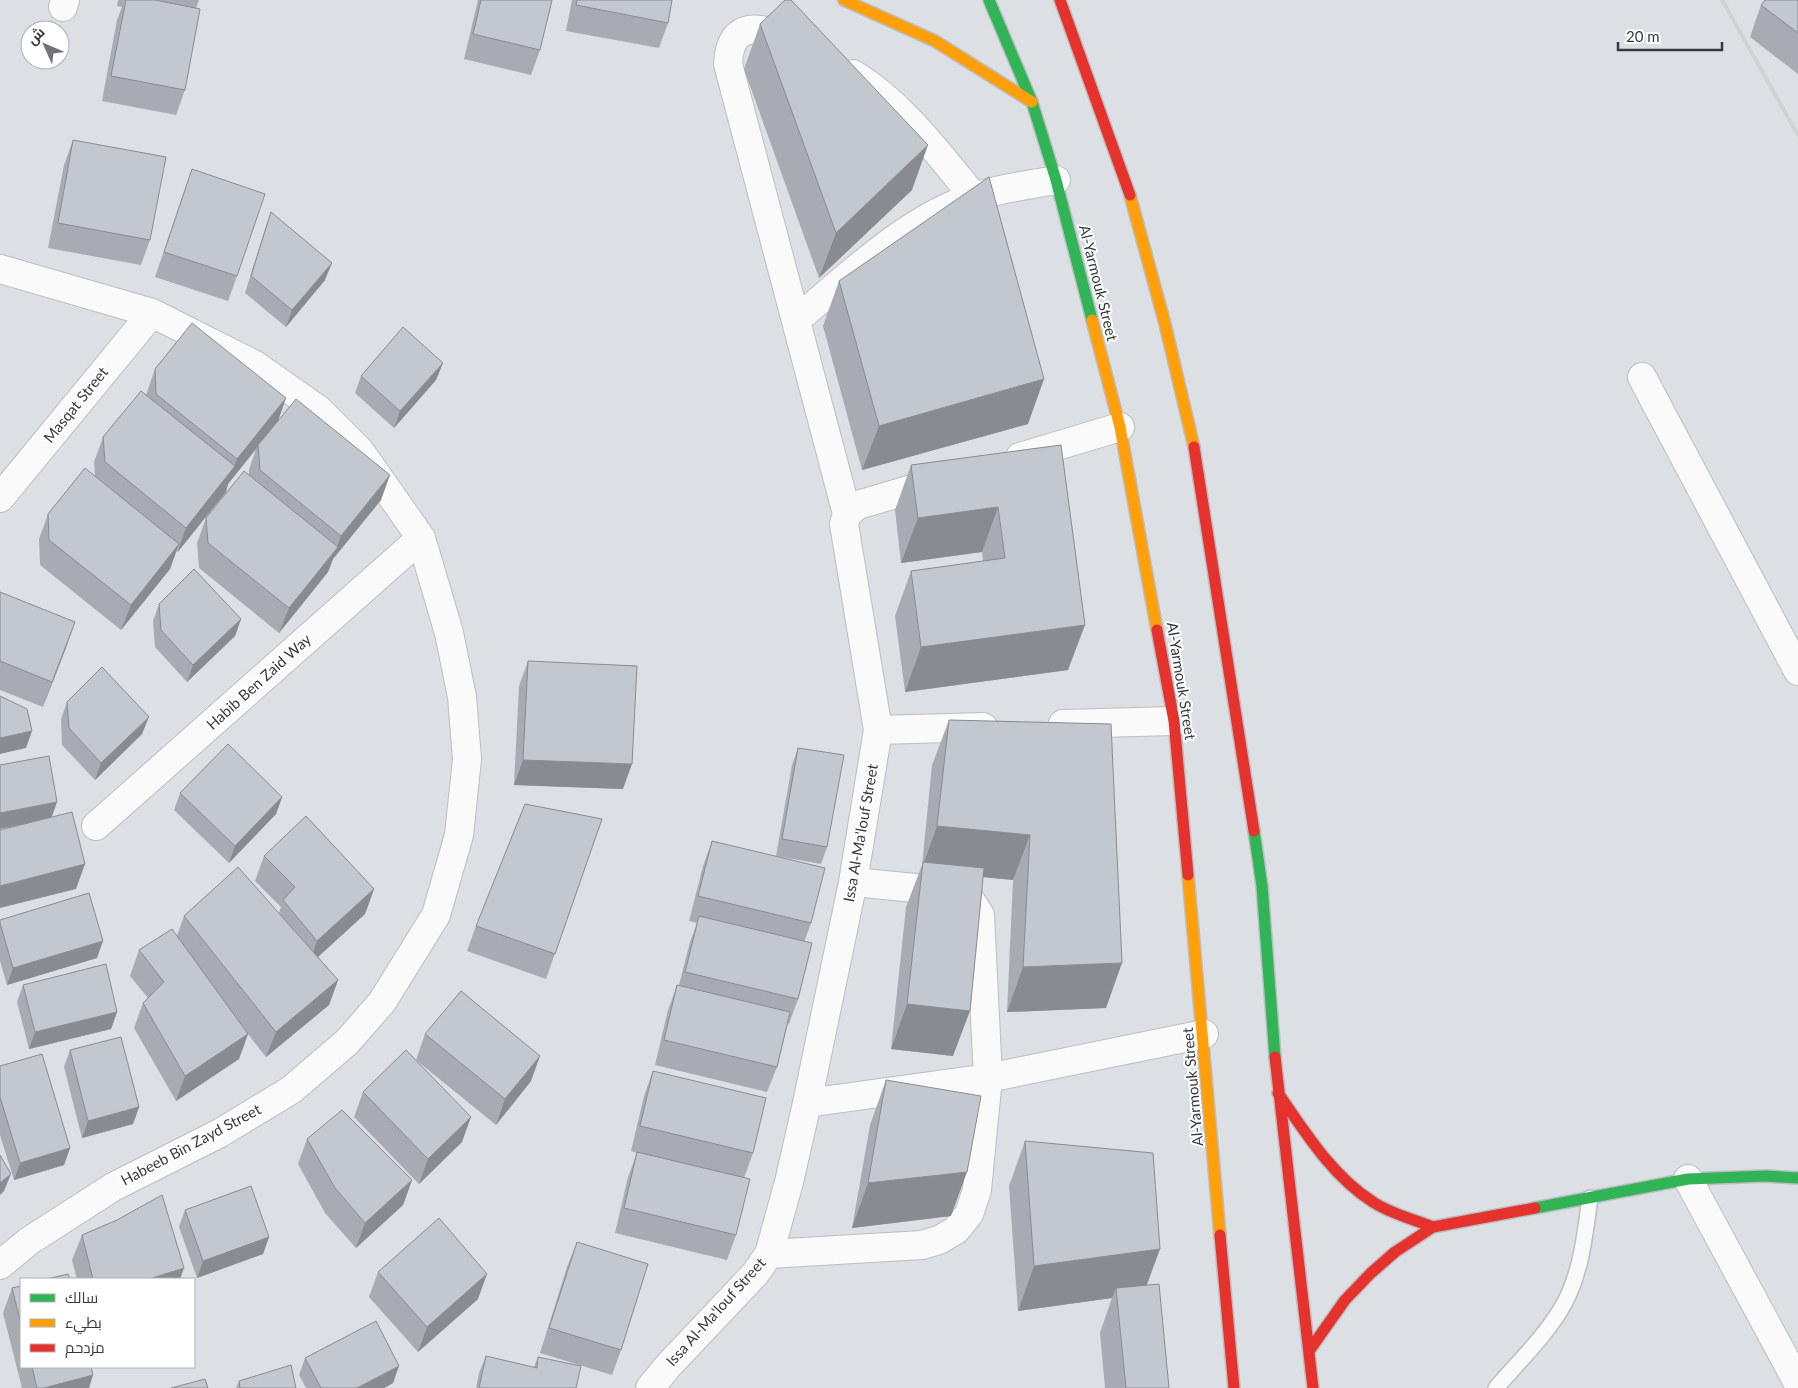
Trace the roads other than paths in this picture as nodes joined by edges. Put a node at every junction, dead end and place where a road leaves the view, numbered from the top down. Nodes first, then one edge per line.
1 (844, 0) edge
2 (989, 0) edge
3 (1060, 0) edge
4 (1032, 102) junction
5 (1056, 180) junction
6 (974, 197) junction
7 (0, 269) edge
8 (152, 313) junction
9 (796, 320) junction
10 (1642, 377) dead end
11 (1120, 427) junction
12 (999, 463) edge
13 (962, 474) edge
14 (0, 498) edge
15 (847, 514) junction
16 (421, 538) junction
17 (1798, 671) edge
18 (1174, 721) junction
19 (1036, 725) edge
20 (1006, 726) edge
21 (878, 730) junction
22 (96, 826) dead end
23 (854, 882) junction
24 (1204, 1034) junction
25 (988, 1078) junction
26 (1278, 1092) junction
27 (807, 1103) junction
28 (1798, 1178) edge
29 (1688, 1179) junction
30 (1590, 1198) junction
31 (1433, 1228) junction
32 (769, 1254) junction
33 (0, 1265) edge
34 (1309, 1351) junction
35 (1798, 1384) edge
36 (650, 1388) edge
37 (1234, 1388) edge
38 (1313, 1388) edge
39 (1496, 1388) edge

1 - 4 main road
2 - 4 main road, Al-Yarmouk Street
3 - 26 main road
4 - 5 main road, Al-Yarmouk Street
5 - 6 street
5 - 11 main road, Al-Yarmouk Street
6 - 9 street
6 - 9 street, Issa Al-Ma'louf Street
7 - 8 street, Habeeb Bin Zayd Street
8 - 14 street, Masqat Street
8 - 16 street, Habeeb Bin Zayd Street
9 - 15 street, Issa Al-Ma'louf Street
10 - 17 street
11 - 12 street
11 - 18 main road, Al-Yarmouk Street
13 - 15 street
15 - 21 street, Issa Al-Ma'louf Street
16 - 22 street, Habib Ben Zaid Way
16 - 33 street, Habeeb Bin Zayd Street
18 - 19 street
18 - 24 main road, Al-Yarmouk Street
20 - 21 street
21 - 23 street, Issa Al-Ma'louf Street
23 - 25 street
23 - 27 street, Issa Al-Ma'louf Street
24 - 25 street
24 - 37 main road, Al-Yarmouk Street
25 - 27 street
25 - 32 street
26 - 31 main road
26 - 34 main road
27 - 32 street, Issa Al-Ma'louf Street
28 - 29 main road
29 - 30 main road
29 - 35 street
30 - 31 main road
30 - 39 lane
31 - 34 main road
32 - 36 street, Issa Al-Ma'louf Street
34 - 38 main road

